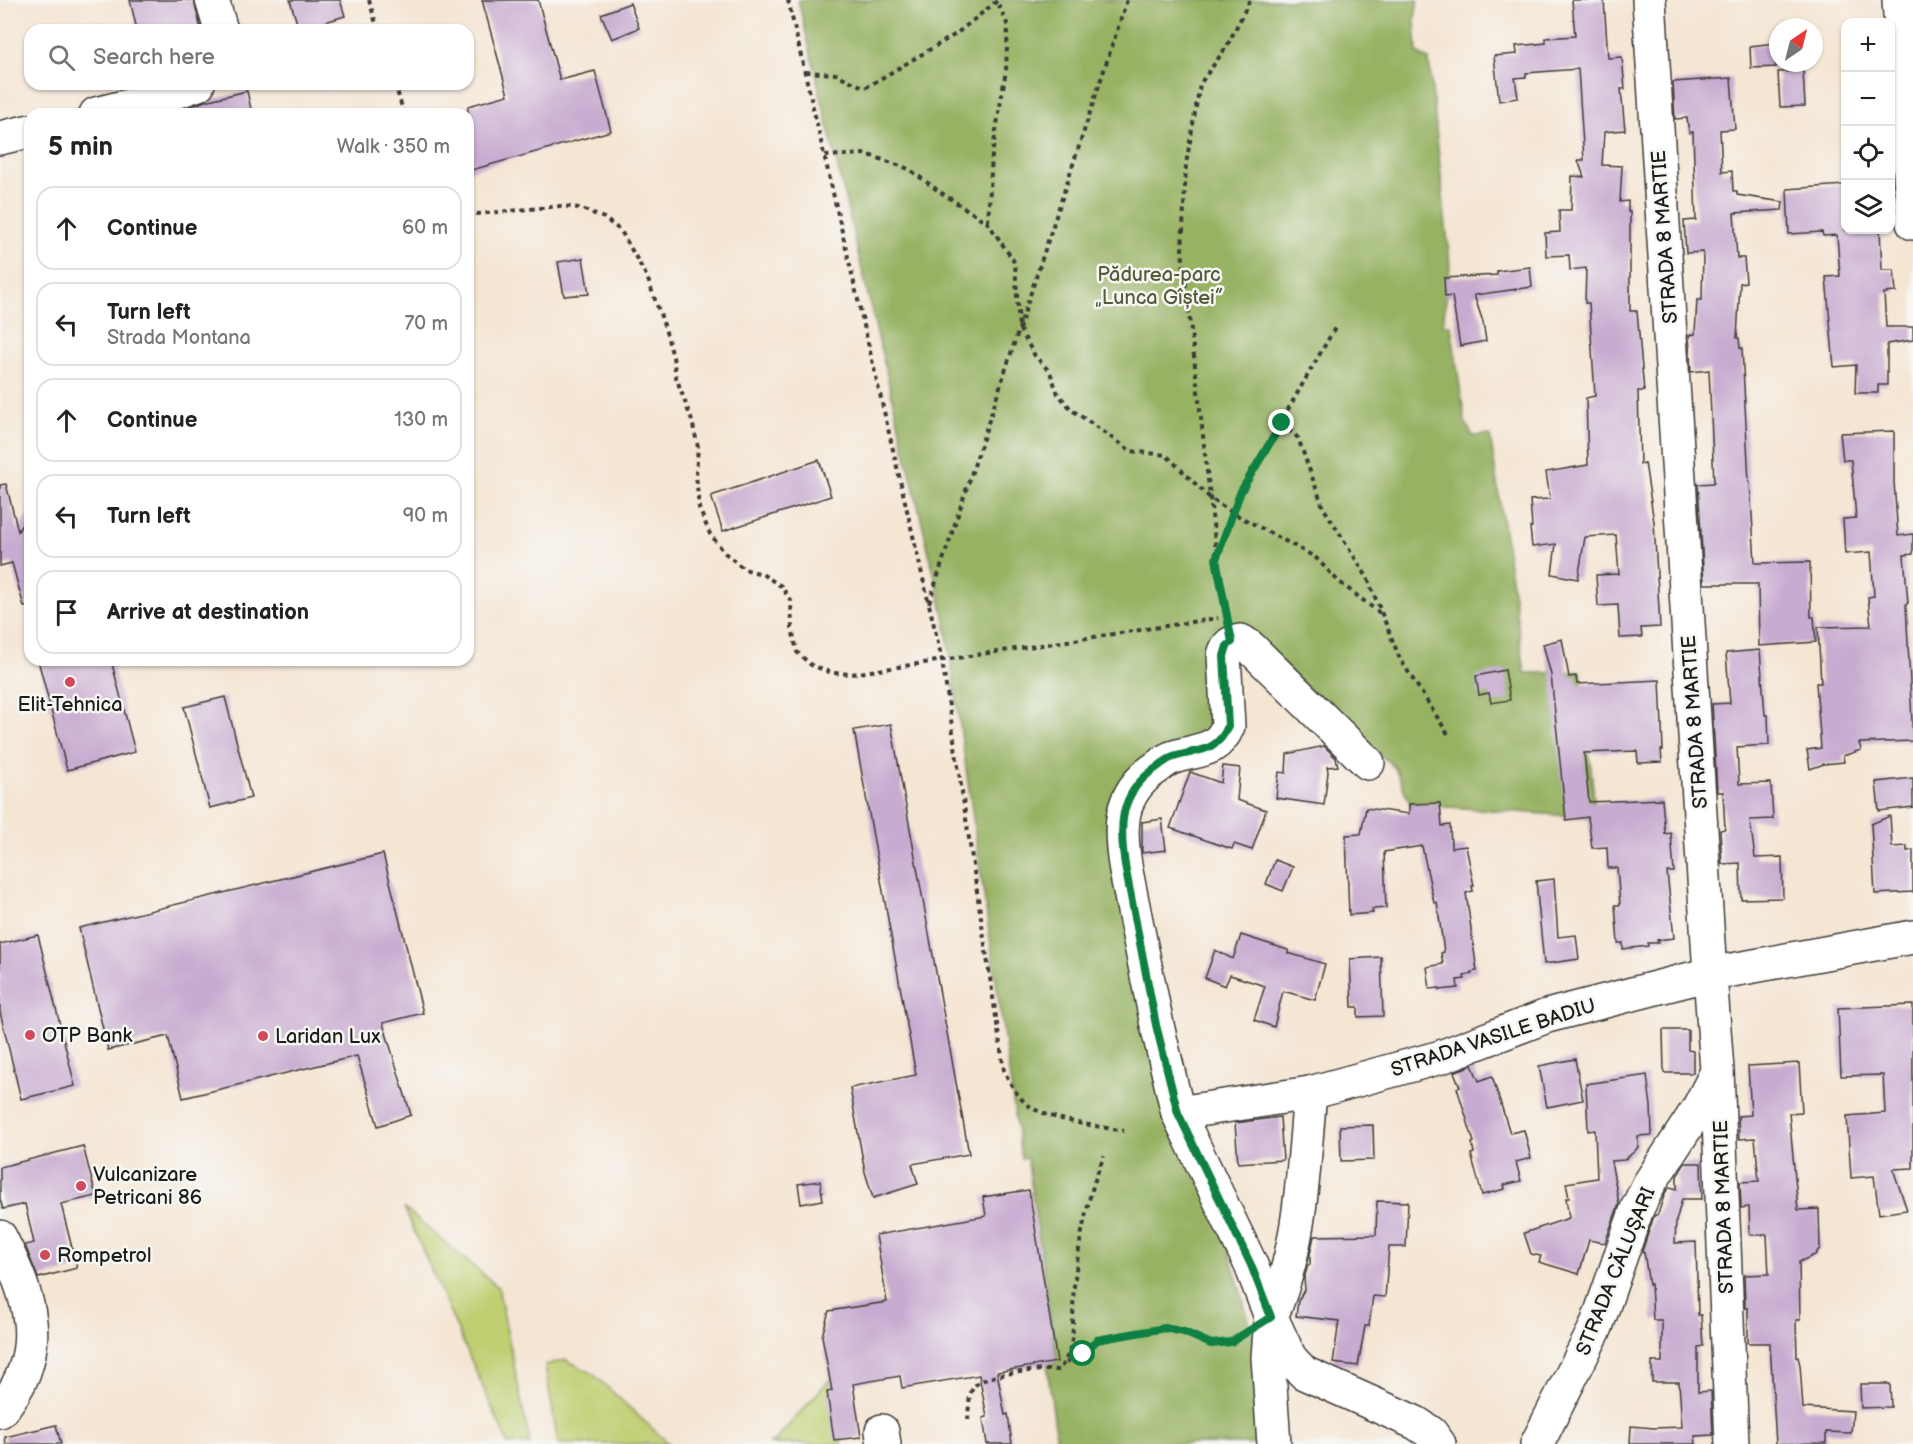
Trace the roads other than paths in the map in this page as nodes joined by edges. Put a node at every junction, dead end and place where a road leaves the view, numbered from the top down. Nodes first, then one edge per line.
1 (212, 0) edge
2 (1649, 0) edge
3 (1899, 0) edge
4 (219, 24) edge
5 (181, 90) edge
6 (120, 108) edge
7 (24, 132) edge
8 (0, 138) edge
9 (1912, 204) edge
10 (1368, 763) dead end
11 (1913, 937) edge
12 (1710, 974) junction
13 (1717, 1070) junction
14 (1310, 1093) junction
15 (1178, 1113) junction
16 (0, 1237) edge
17 (1271, 1317) junction
18 (0, 1412) edge
19 (1274, 1444) edge
20 (1439, 1444) edge
21 (1537, 1444) edge
22 (1732, 1444) edge

1 - 4 street
2 - 12 street, STRADA 8 MARTIE
3 - 9 street
5 - 6 street
7 - 8 street
10 - 15 street
11 - 12 street, STRADA VASILE BADIU
12 - 13 street, STRADA 8 MARTIE
12 - 14 street, STRADA VASILE BADIU
13 - 21 street, STRADA CĂLUȘARI
13 - 22 street, STRADA 8 MARTIE
14 - 15 street, STRADA VASILE BADIU
14 - 17 street
15 - 17 street
16 - 18 street
17 - 19 street
17 - 20 street

